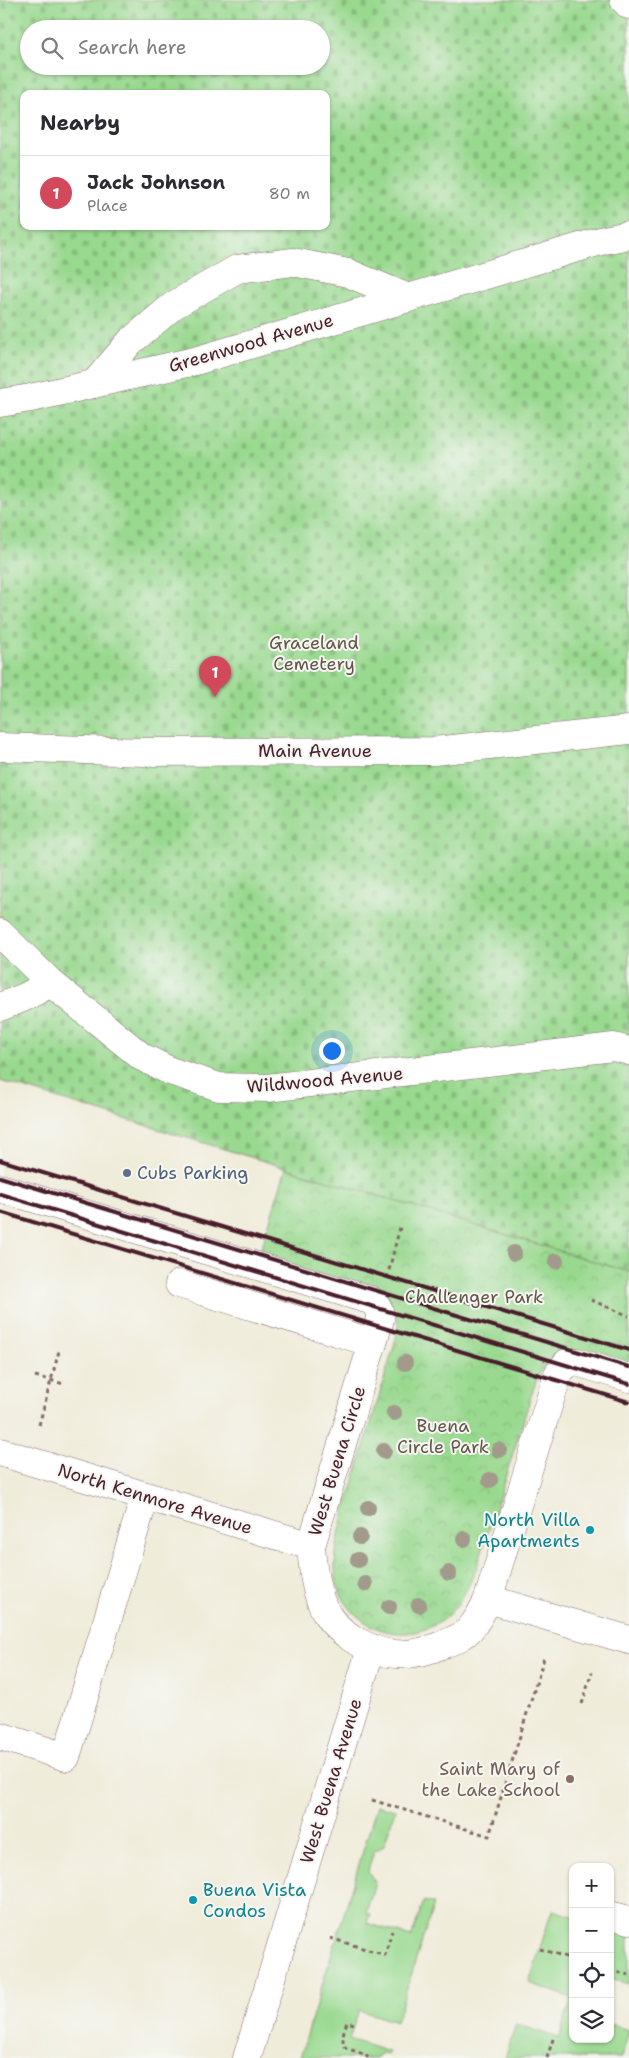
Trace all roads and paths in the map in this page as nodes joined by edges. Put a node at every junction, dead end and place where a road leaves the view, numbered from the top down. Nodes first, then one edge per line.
1 (624, 0) edge
2 (629, 5) edge
3 (629, 235) edge
4 (408, 298) junction
5 (94, 384) junction
6 (0, 403) edge
7 (629, 730) edge
8 (0, 747) edge
9 (0, 933) edge
10 (51, 983) junction
11 (0, 1007) edge
12 (624, 1045) edge
13 (0, 1188) edge
14 (400, 1227) dead end
15 (387, 1280) dead end
16 (179, 1284) dead end
17 (591, 1300) dead end
18 (629, 1316) edge
19 (373, 1343) junction
20 (59, 1351) dead end
21 (36, 1376) dead end
22 (629, 1378) edge
23 (51, 1380) junction
24 (64, 1384) dead end
25 (39, 1424) dead end
26 (0, 1452) edge
27 (145, 1496) junction
28 (311, 1546) junction
29 (488, 1599) junction
30 (629, 1640) edge
31 (371, 1648) junction
32 (544, 1658) dead end
33 (592, 1672) dead end
34 (582, 1704) dead end
35 (0, 1736) edge
36 (372, 1800) dead end
37 (614, 1915) edge
38 (629, 1920) edge
39 (392, 1931) dead end
40 (330, 1938) dead end
41 (540, 1949) dead end
42 (569, 1957) edge
43 (614, 1971) edge
44 (629, 1975) edge
45 (354, 2024) dead end
46 (554, 2036) dead end
47 (247, 2058) edge
48 (368, 2058) edge
49 (547, 2058) edge

1 - 2 street
3 - 4 street, Greenwood Avenue
4 - 5 street, Greenwood Avenue
4 - 5 street
5 - 6 street, Greenwood Avenue
7 - 8 street, Main Avenue
9 - 10 street, Wildwood Avenue
10 - 11 street
10 - 12 street, Wildwood Avenue
13 - 19 street, West Buena Circle
14 - 15 path
16 - 19 street
17 - 18 path
19 - 28 street, West Buena Circle
20 - 23 path
21 - 23 path
22 - 29 street, West Buena Circle
23 - 24 path
23 - 25 path
26 - 27 street, North Kenmore Avenue
27 - 28 street, North Kenmore Avenue
27 - 35 street
28 - 31 street, West Buena Circle
29 - 30 street
29 - 31 street, West Buena Circle
31 - 47 street, West Buena Avenue
32 - 36 path
33 - 34 path
37 - 38 street
39 - 40 path
41 - 42 path
43 - 44 path
45 - 48 path
46 - 49 path

